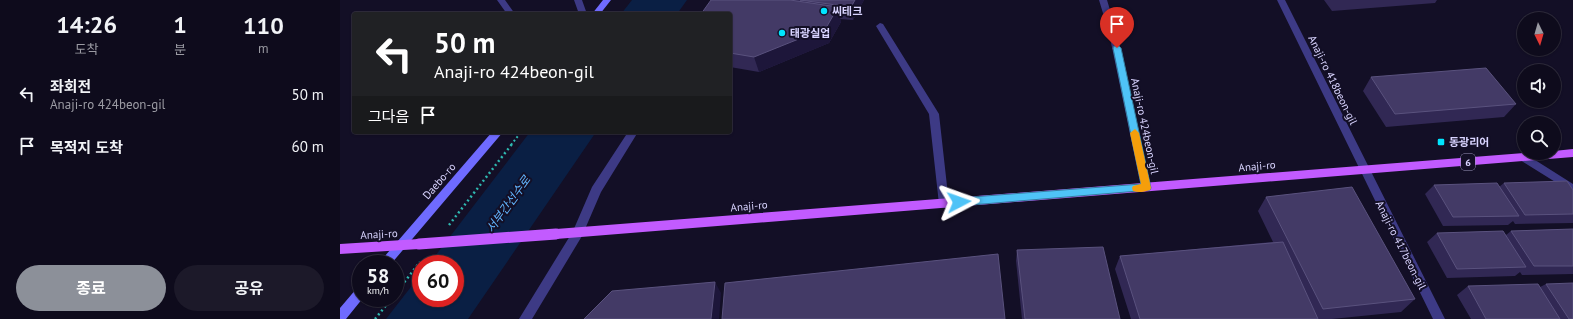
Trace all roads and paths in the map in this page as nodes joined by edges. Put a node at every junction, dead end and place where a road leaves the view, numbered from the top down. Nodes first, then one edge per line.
1 (501, 0) edge
2 (578, 0) edge
3 (607, 0) edge
4 (1103, 0) edge
5 (1280, 0) edge
6 (510, 12) edge
7 (582, 12) edge
8 (598, 12) edge
9 (880, 26) dead end
10 (496, 134) edge
11 (519, 134) edge
12 (632, 134) edge
13 (1573, 153) edge
14 (1561, 154) edge
15 (1517, 158) edge
16 (1529, 160) edge
17 (1364, 170) junction
18 (1146, 188) junction
19 (1573, 189) edge
20 (944, 204) junction
21 (448, 225) dead end
22 (578, 233) junction
23 (399, 246) junction
24 (340, 249) edge
25 (392, 255) edge
26 (412, 272) edge
27 (404, 282) edge
28 (352, 303) edge
29 (385, 307) edge
30 (340, 317) edge
31 (375, 319) edge
32 (525, 319) edge
33 (1439, 319) edge

1 - 6 street
2 - 7 street
3 - 8 street
4 - 18 street, Anaji-ro 424beon-gil
5 - 17 street, Anaji-ro 418beon-gil
9 - 20 street
10 - 23 street, Daebo-ro
11 - 21 path
12 - 22 street
13 - 14 main road, Anaji-ro / 6
15 - 17 main road, Anaji-ro / 6
16 - 19 street
17 - 18 main road, Anaji-ro / 6
17 - 33 street, Anaji-ro 417beon-gil
18 - 20 main road, Anaji-ro / 6
20 - 22 main road, Anaji-ro / 6
22 - 23 main road, Anaji-ro / 6, bridge
22 - 32 street
23 - 24 main road, Anaji-ro / 6
23 - 25 street, Daebo-ro
26 - 27 path
28 - 30 street
29 - 31 path

